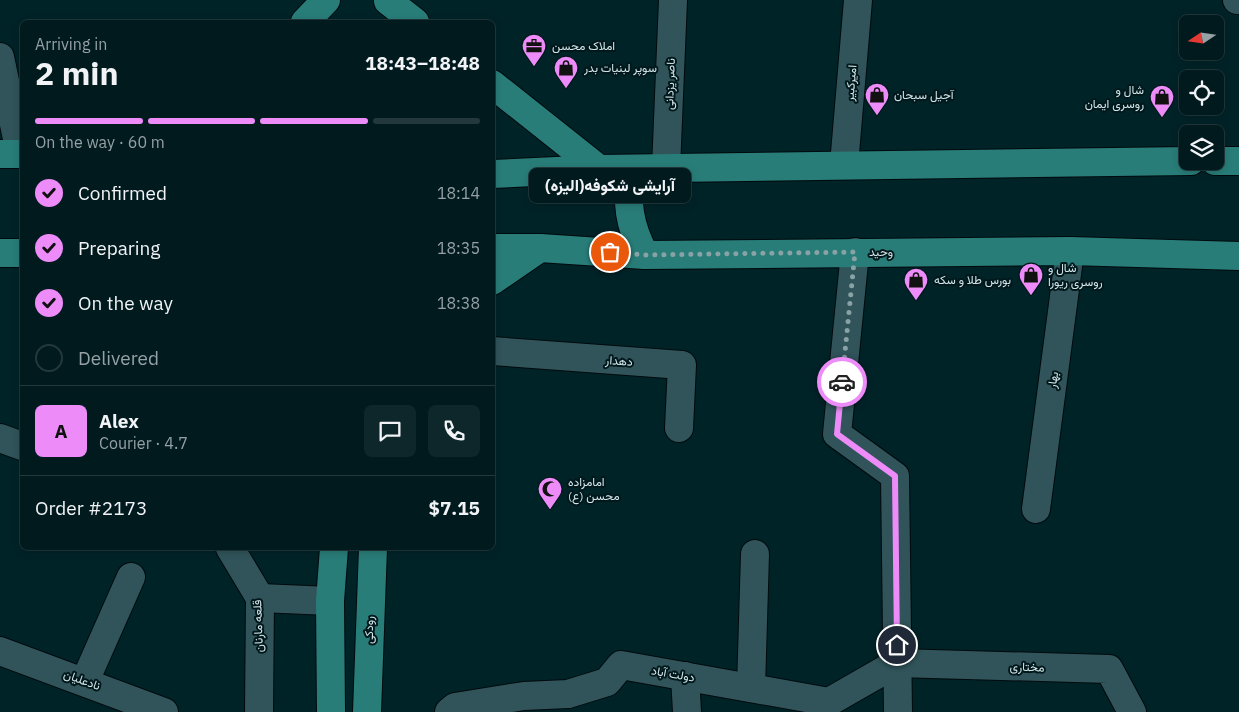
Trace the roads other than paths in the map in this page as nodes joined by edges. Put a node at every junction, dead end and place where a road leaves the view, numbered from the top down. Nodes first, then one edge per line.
1 (326, 0) edge
2 (331, 0) edge
3 (673, 0) edge
4 (858, 0) edge
5 (388, 8) edge
6 (306, 20) edge
7 (333, 20) edge
8 (411, 20) edge
9 (0, 57) edge
10 (495, 86) edge
11 (14, 154) edge
12 (1179, 161) edge
13 (1224, 161) edge
14 (1239, 161) edge
15 (844, 165) junction
16 (666, 168) junction
17 (599, 169) junction
18 (631, 169) junction
19 (495, 174) edge
20 (495, 248) edge
21 (540, 248) junction
22 (1070, 251) junction
23 (855, 252) junction
24 (0, 253) edge
25 (20, 253) edge
26 (645, 255) junction
27 (1239, 256) edge
28 (495, 279) edge
29 (495, 351) edge
30 (679, 428) dead end
31 (0, 438) edge
32 (20, 445) edge
33 (1036, 509) dead end
34 (231, 550) edge
35 (334, 550) edge
36 (374, 550) edge
37 (755, 554) dead end
38 (131, 577) dead end
39 (260, 598) junction
40 (330, 601) junction
41 (0, 651) edge
42 (897, 663) junction
43 (684, 676) junction
44 (85, 681) junction
45 (751, 688) junction
46 (124, 704) edge
47 (164, 712) edge
48 (259, 712) edge
49 (331, 712) edge
50 (367, 712) edge
51 (449, 712) edge
52 (687, 712) edge
53 (898, 712) edge
54 (1132, 712) edge

1 - 6 main road
2 - 7 main road
3 - 16 street, ناصر یزدانی
4 - 15 street, امیرکبیر
5 - 8 main road
9 - 11 street
10 - 17 main road
12 - 15 main road
13 - 14 main road
15 - 16 main road
16 - 18 main road
17 - 18 main road
17 - 19 main road
18 - 26 main road
20 - 21 main road, وحید
21 - 26 main road, وحید
21 - 28 main road
22 - 23 main road, وحید
22 - 27 main road, وحید
22 - 33 street, بهار
23 - 26 main road, وحید
23 - 42 street
24 - 25 main road
29 - 30 street, دهدار
31 - 32 street
34 - 39 street, قلعه مارنان
35 - 40 main road
36 - 50 main road, رودکی
37 - 45 street
38 - 44 street
39 - 40 street
39 - 48 street, قلعه مارنان
40 - 49 main road
41 - 44 street, نادعلیان
42 - 45 street, دولت آباد
42 - 53 street
42 - 54 street, مختاری
43 - 45 street, دولت آباد
43 - 51 street, دولت آباد
43 - 52 street
44 - 46 street, نادعلیان
46 - 47 street, نادعلیان

